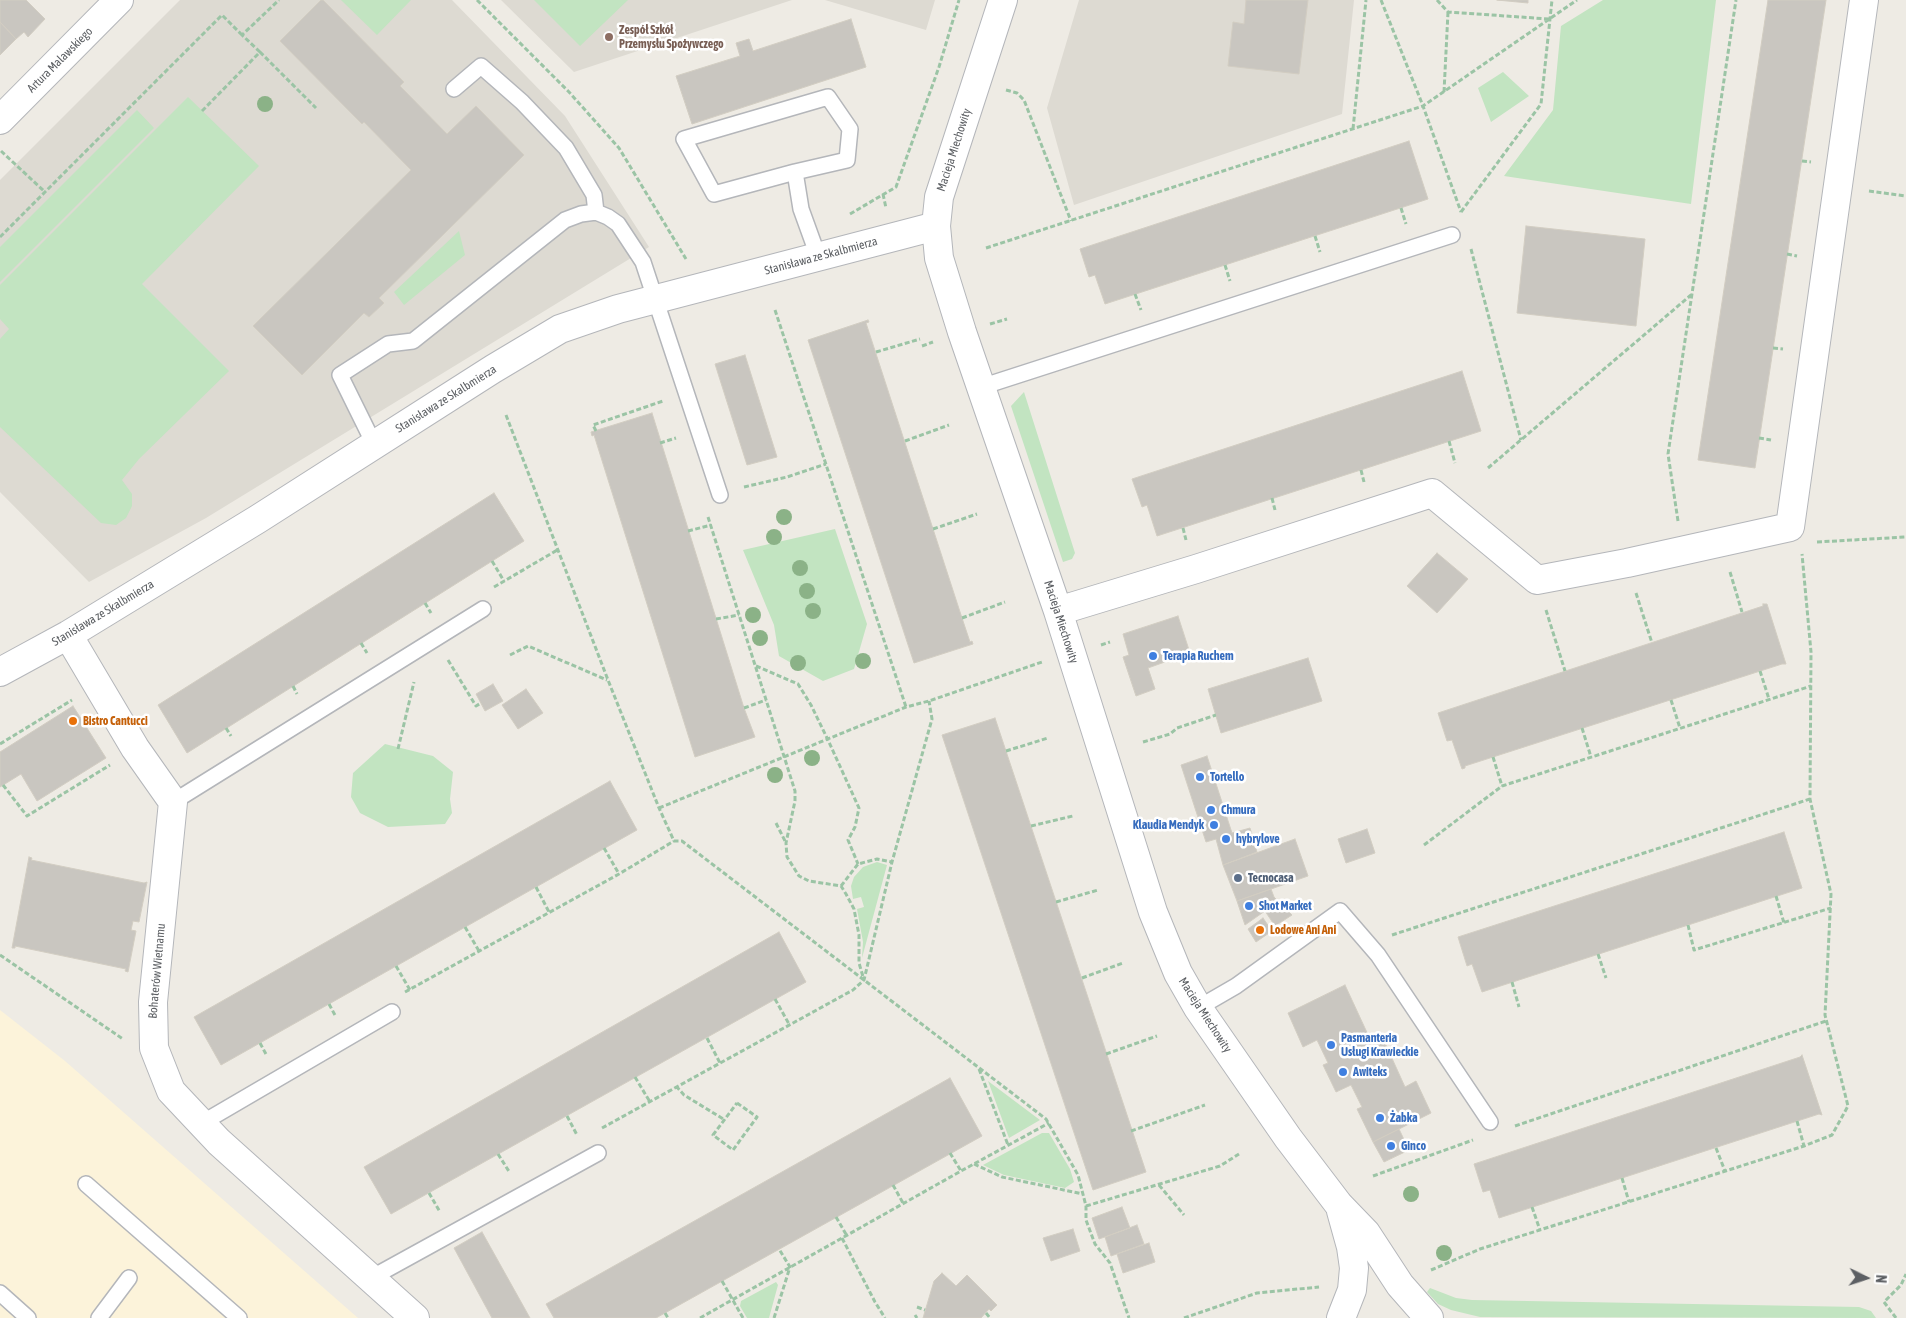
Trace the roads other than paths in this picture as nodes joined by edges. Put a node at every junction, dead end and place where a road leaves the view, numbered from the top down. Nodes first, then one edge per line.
1 (119, 0) edge
2 (1003, 0) edge
3 (1864, 0) edge
4 (454, 89) dead end
5 (0, 120) edge
6 (795, 172) junction
7 (596, 212) junction
8 (936, 226) junction
9 (1452, 235) road end
10 (818, 256) junction
11 (656, 300) junction
12 (981, 387) junction
13 (374, 444) junction
14 (720, 495) road end
15 (483, 609) dead end
16 (1058, 610) junction
17 (68, 635) junction
18 (0, 672) edge
19 (173, 802) junction
20 (1198, 1008) junction
21 (392, 1012) dead end
22 (1490, 1122) dead end
23 (202, 1123) junction
24 (598, 1153) dead end
25 (86, 1184) dead end
26 (1339, 1205) junction
27 (129, 1278) dead end
28 (371, 1278) junction
29 (0, 1293) edge
30 (28, 1318) edge
31 (99, 1318) edge
32 (239, 1318) edge
33 (416, 1318) edge
34 (1341, 1318) edge
35 (1428, 1318) edge

1 - 5 street, Artura Malawskiego
2 - 8 street, Macieja Miechowity
3 - 16 street
4 - 7 lane
6 - 6 lane
6 - 10 lane
7 - 11 lane
7 - 13 lane
8 - 10 street, Stanisława ze Skalbmierza
8 - 12 street, Macieja Miechowity
9 - 12 lane
10 - 11 street, Stanisława ze Skalbmierza
11 - 13 street, Stanisława ze Skalbmierza
11 - 14 lane
12 - 16 street, Macieja Miechowity
13 - 17 street, Stanisława ze Skalbmierza
15 - 19 lane
16 - 20 street, Macieja Miechowity
17 - 18 street, Stanisława ze Skalbmierza
17 - 19 street
19 - 23 street, Bohaterów Wietnamu
20 - 22 lane
20 - 26 street, Macieja Miechowity
21 - 23 lane
23 - 28 street, Bohaterów Wietnamu
24 - 28 lane
25 - 32 lane
26 - 34 street, Macieja Miechowity
26 - 35 street, Macieja Miechowity
27 - 31 lane
28 - 33 street, Bohaterów Wietnamu
29 - 30 lane

